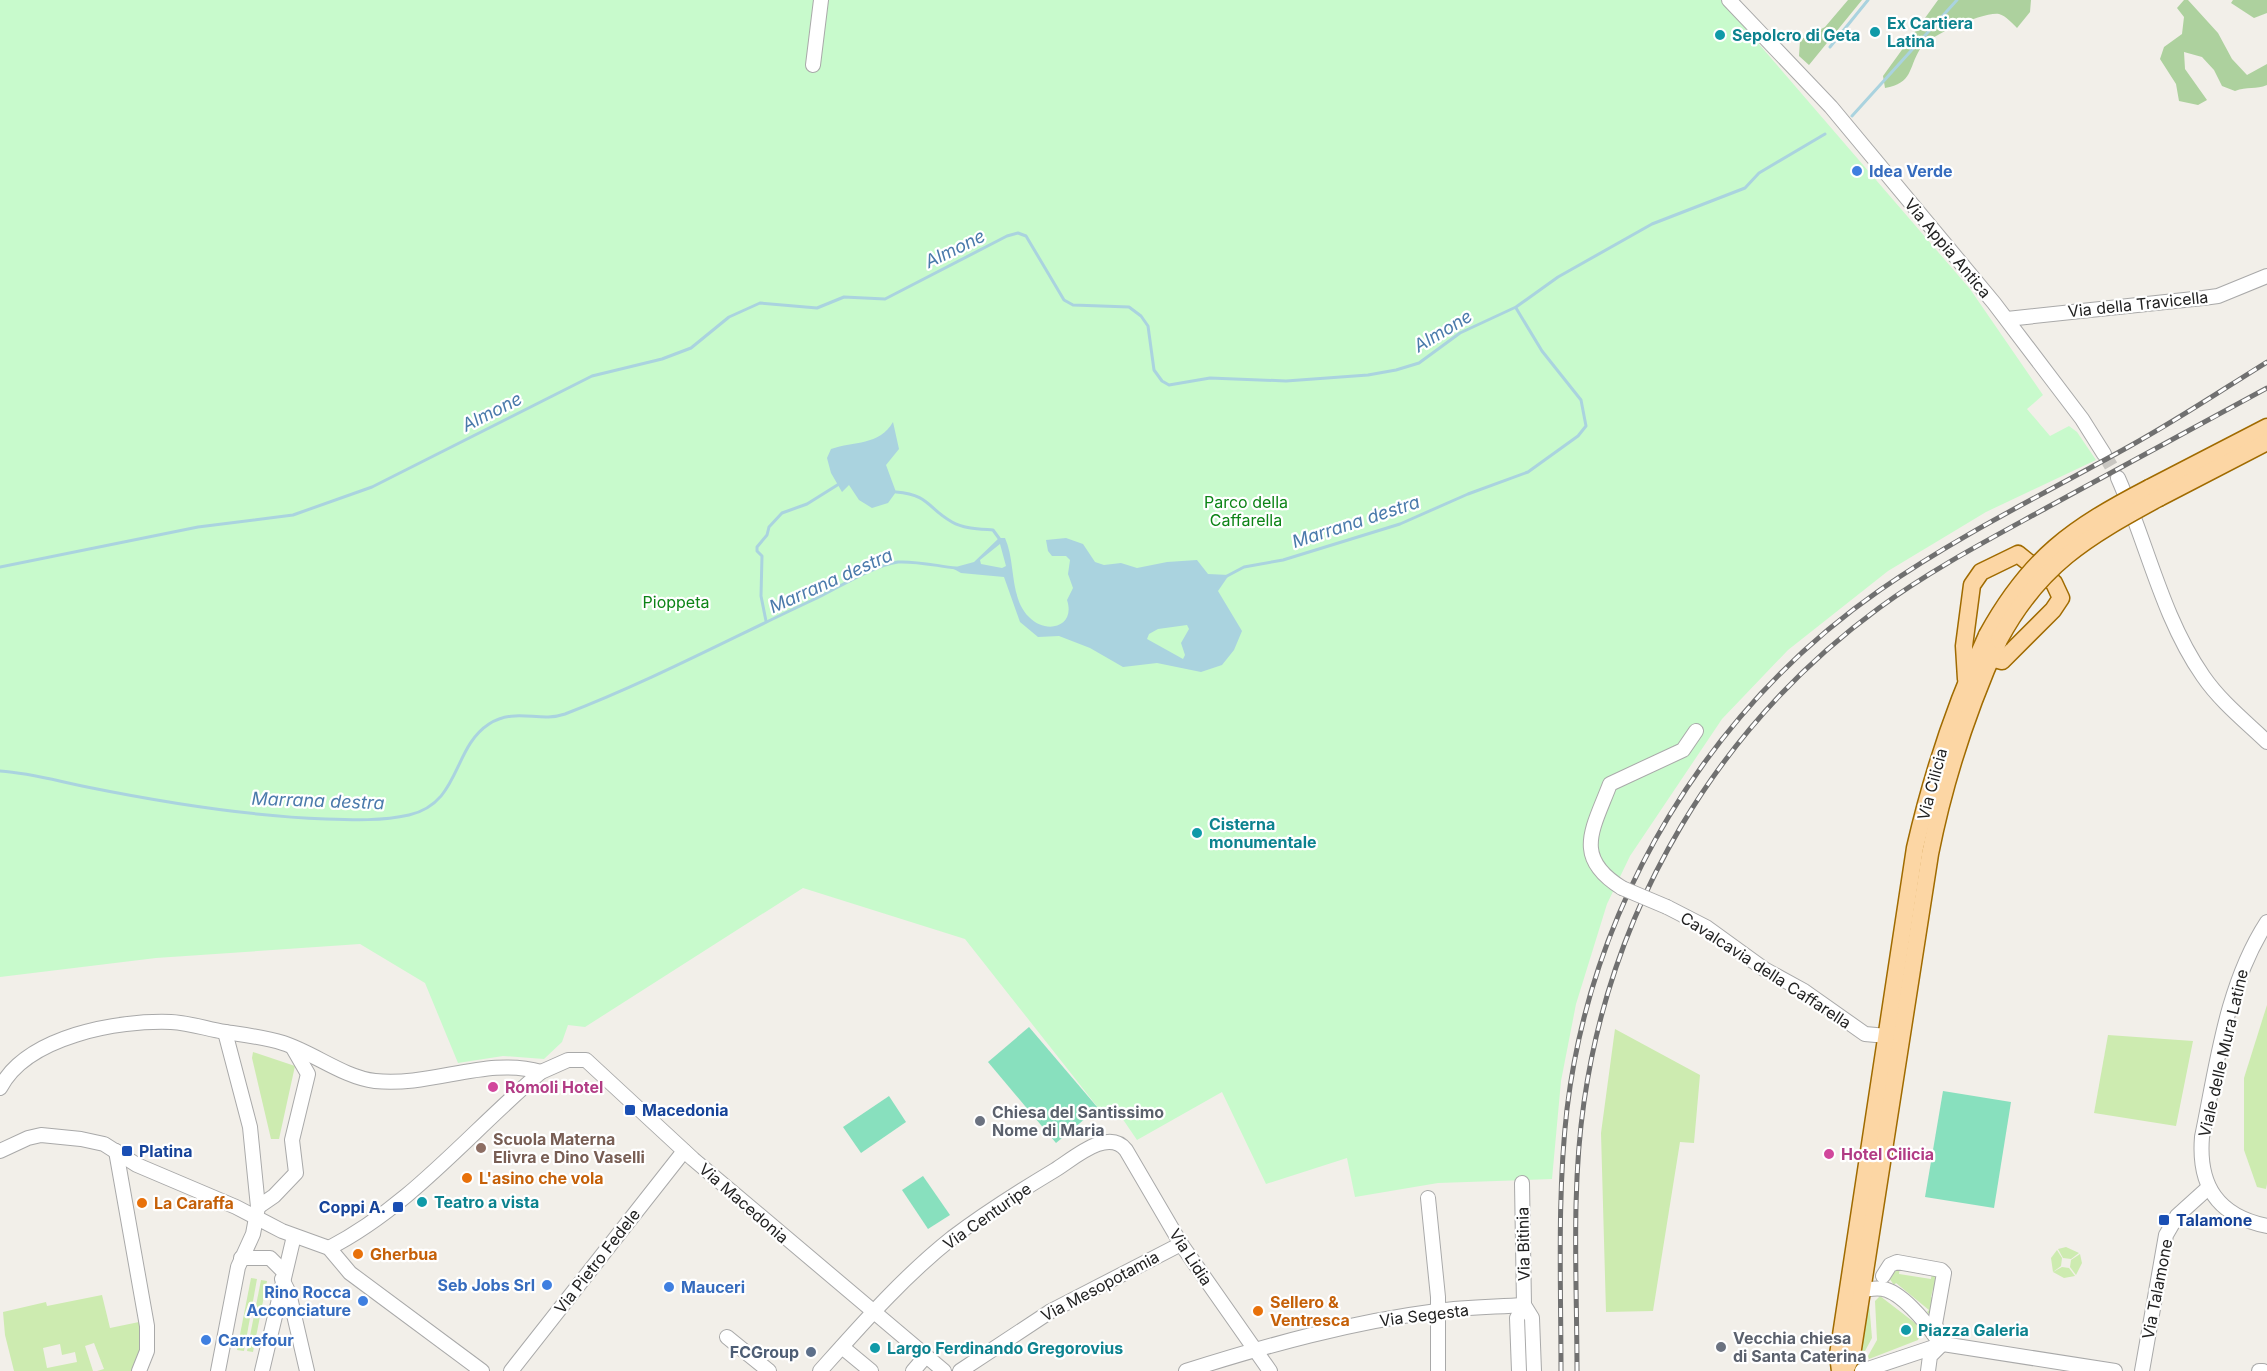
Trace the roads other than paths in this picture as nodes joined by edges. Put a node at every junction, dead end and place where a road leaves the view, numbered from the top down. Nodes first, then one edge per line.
1 (821, 0) edge
2 (1729, 0) edge
3 (813, 64) dead end
4 (2267, 276) edge
5 (2007, 319) junction
6 (2267, 427) edge
7 (2267, 441) edge
8 (2104, 454) tunnel mouth
9 (2118, 478) tunnel mouth
10 (2154, 493) junction
11 (1993, 638) junction
12 (1991, 658) junction
13 (1966, 680) junction
14 (1696, 731) dead end
15 (2267, 742) edge
16 (2267, 922) edge
17 (225, 1032) junction
18 (1887, 1036) junction
19 (292, 1047) junction
20 (541, 1072) junction
21 (0, 1088) edge
22 (1115, 1141) joint
23 (0, 1151) edge
24 (116, 1151) junction
25 (684, 1151) junction
26 (1522, 1184) dead end
27 (2208, 1188) junction
28 (1428, 1198) dead end
29 (257, 1212) junction
30 (2267, 1226) edge
31 (294, 1236) junction
32 (1870, 1237) junction
33 (1181, 1244) junction
34 (329, 1248) junction
35 (241, 1258) junction
36 (283, 1276) junction
37 (1883, 1276) junction
38 (1895, 1295) junction
39 (1855, 1297) junction
40 (1524, 1305) junction
41 (1438, 1311) junction
42 (872, 1312) junction
43 (727, 1336) dead end
44 (1943, 1344) junction
45 (842, 1347) junction
46 (1256, 1348) junction
47 (926, 1356) junction
48 (139, 1371) edge
49 (218, 1371) edge
50 (262, 1371) edge
51 (307, 1371) edge
52 (482, 1371) edge
53 (511, 1371) edge
54 (769, 1371) edge
55 (820, 1371) edge
56 (871, 1371) edge
57 (913, 1371) edge
58 (944, 1371) edge
59 (960, 1371) edge
60 (1186, 1371) edge
61 (1270, 1371) edge
62 (1438, 1371) edge
63 (1519, 1371) edge
64 (1534, 1371) edge
65 (1840, 1371) edge
66 (1845, 1371) edge
67 (1862, 1371) edge
68 (1928, 1371) edge
69 (2115, 1371) edge
70 (2142, 1371) edge

1 - 3 street
2 - 5 street, Via Appia Antica
4 - 5 street, Via della Travicella
5 - 8 street, Via Appia Antica
6 - 10 main road, Via Cilicia
7 - 10 main road, Via Cilicia
9 - 15 street
10 - 11 main road, Via Cilicia, bridge
11 - 12 main road, Via Cilicia
11 - 13 main road, Via Cilicia
12 - 13 main road
12 - 32 main road, Via Cilicia
13 - 18 main road, Via Cilicia
14 - 18 street, Cavalcavia della Caffarella, bridge
16 - 27 street, Viale delle Mura Latine
17 - 19 street
17 - 21 street
17 - 29 street
18 - 39 main road, Via Cilicia
19 - 20 street
19 - 29 street
20 - 25 street, Via Macedonia
20 - 34 street, Via Macedonia
22 - 33 street, Via Lidia
22 - 42 street, Via Centuripe
23 - 24 street
24 - 29 street
24 - 48 street
25 - 42 street, Via Macedonia
25 - 53 street, Via Pietro Fedele
26 - 40 street, Via Bitinia
27 - 30 street
27 - 70 street, Via Talamone
28 - 41 street
29 - 31 street
29 - 35 street
31 - 34 street
31 - 36 street
32 - 37 street
32 - 39 main road, Via Cilicia
33 - 46 street, Via Lidia
33 - 59 street, Via Mesopotamia
34 - 52 street
35 - 36 street
35 - 49 street
36 - 50 street
36 - 51 street
37 - 38 street
37 - 44 street
38 - 39 street
38 - 44 street
39 - 65 main road
39 - 66 main road
40 - 41 street, Via Segesta
40 - 63 street, Via Bitinia
40 - 64 street, Via Bitinia
41 - 46 street, Via Segesta
41 - 62 street
42 - 45 street, Via Centuripe
42 - 47 street, Via Macedonia
43 - 54 street
44 - 67 street
44 - 68 street
44 - 69 street
45 - 55 street, Via Centuripe
45 - 56 street
46 - 60 street, Via Segesta
46 - 61 street, Via Lidia
47 - 57 street
47 - 58 street, Via Macedonia

